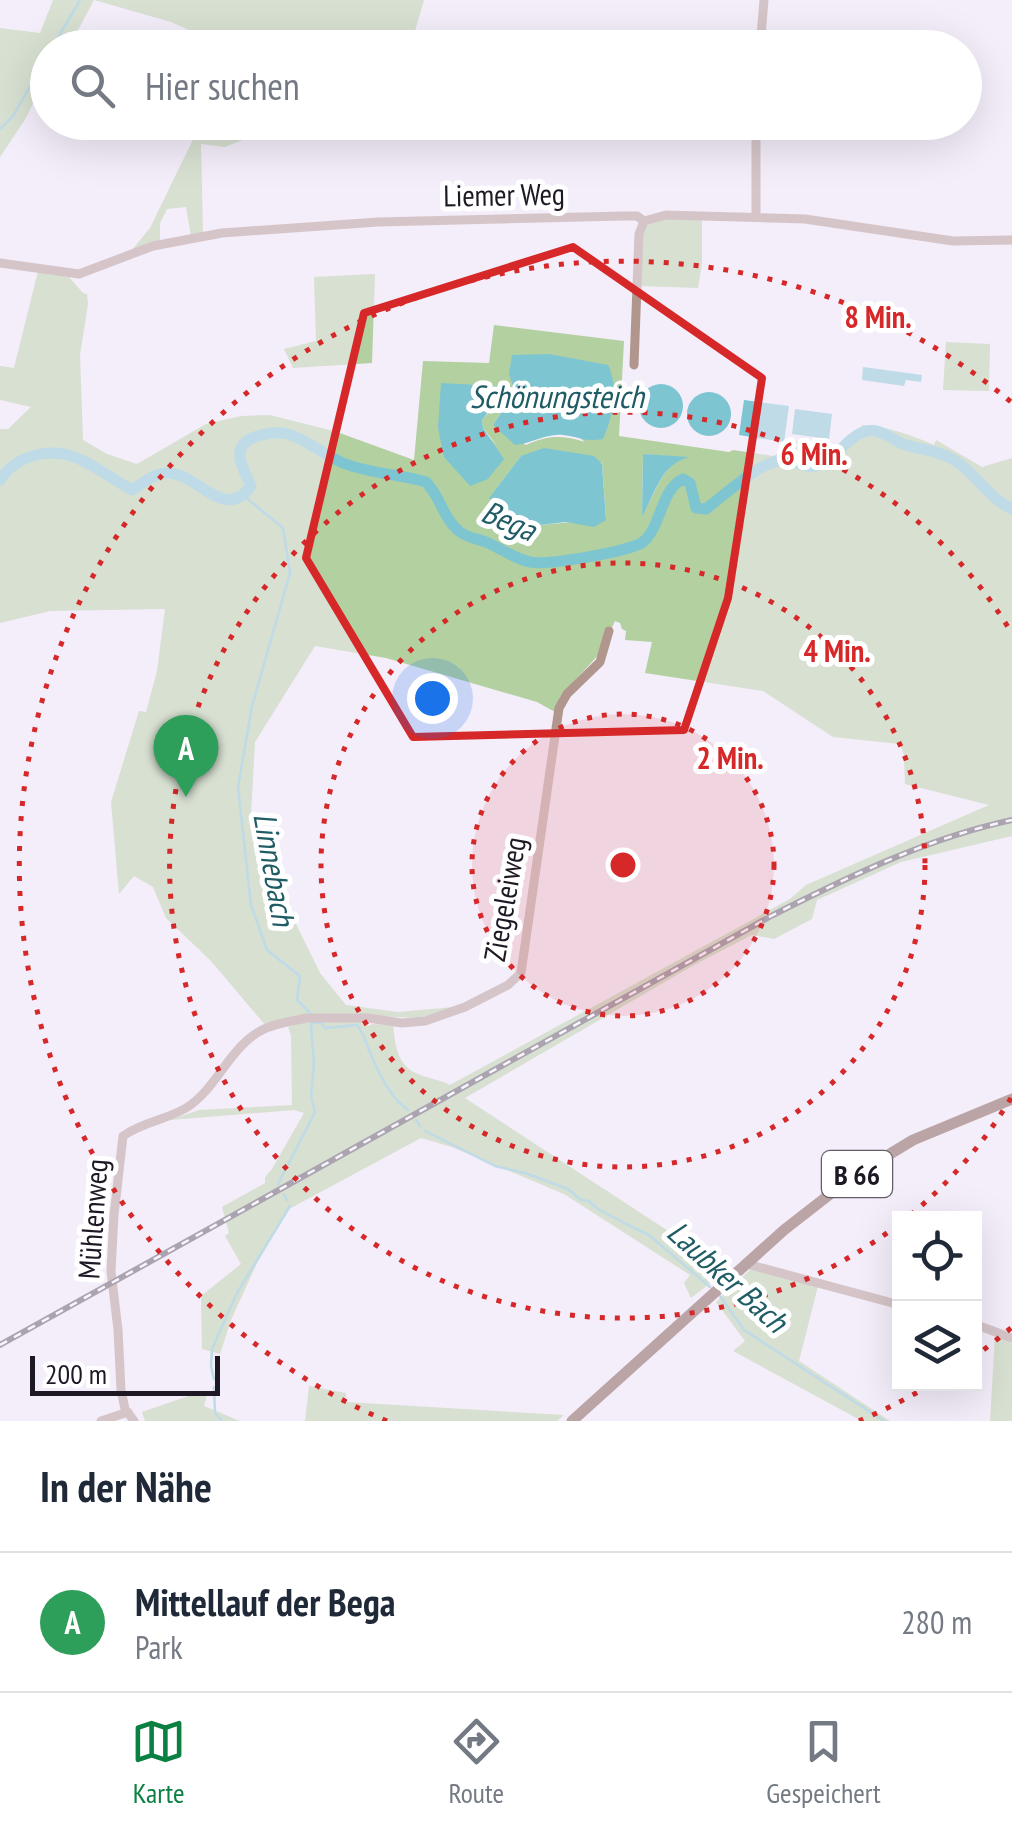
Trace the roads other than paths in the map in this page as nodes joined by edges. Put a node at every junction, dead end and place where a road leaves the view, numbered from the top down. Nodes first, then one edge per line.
1 (764, 0) edge
2 (762, 30) edge
3 (756, 140) edge
4 (756, 216) junction
5 (644, 221) junction
6 (1012, 240) edge
7 (0, 263) edge
8 (634, 364) dead end
9 (609, 632) dead end
10 (1012, 1100) edge
11 (123, 1136) joint
12 (746, 1264) junction
13 (892, 1304) edge
14 (982, 1327) edge
15 (1012, 1338) edge
16 (131, 1416) edge
17 (101, 1421) edge
18 (572, 1421) edge

1 - 2 street
3 - 4 street
4 - 5 street, Liemer Weg
4 - 6 street, Liemer Weg
5 - 7 street, Liemer Weg
5 - 8 street
9 - 11 street, Ziegeleiweg
10 - 12 main road, B 66
11 - 16 street, Mühlenweg
12 - 13 street
12 - 18 main road, B 66
14 - 15 street
16 - 17 street

